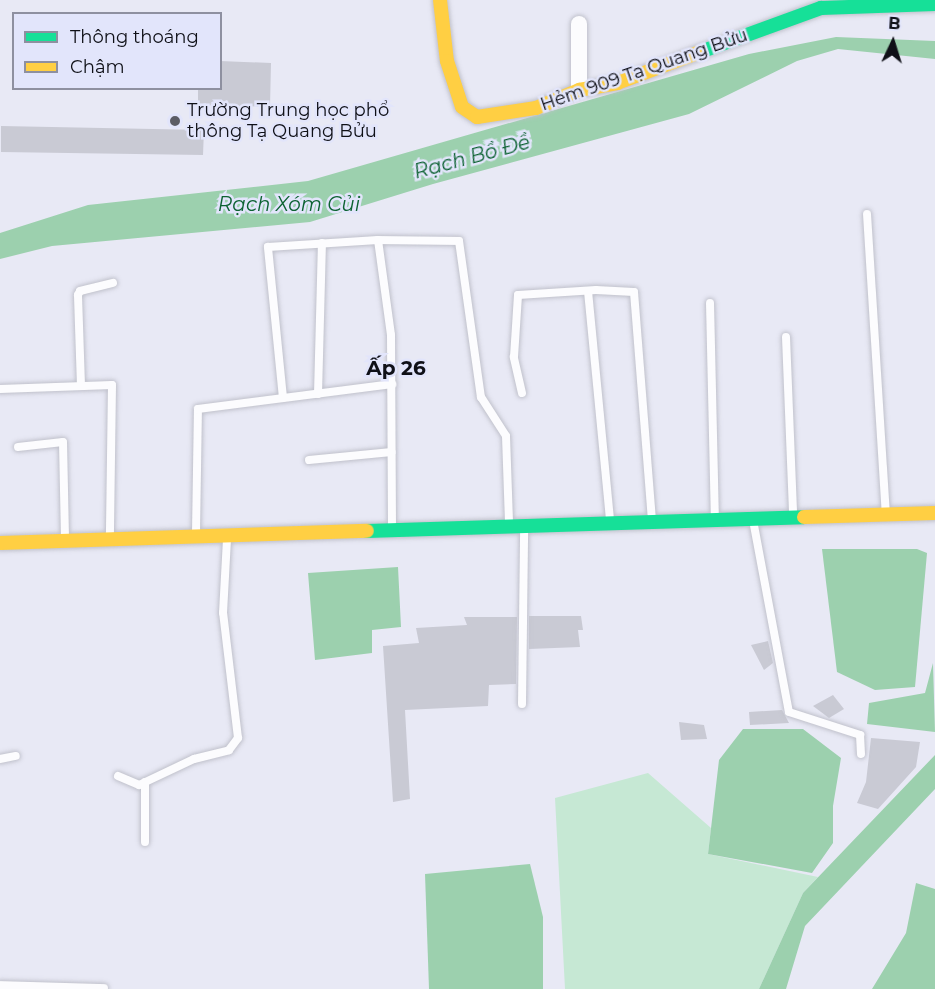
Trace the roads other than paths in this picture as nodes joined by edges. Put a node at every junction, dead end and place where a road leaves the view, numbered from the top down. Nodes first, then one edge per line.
1 (440, 0) edge
2 (935, 4) edge
3 (579, 24) dead end
4 (579, 90) junction
5 (867, 214) dead end
6 (378, 240) junction
7 (322, 243) junction
8 (113, 283) dead end
9 (588, 291) junction
10 (710, 303) dead end
11 (786, 337) dead end
12 (392, 384) junction
13 (81, 386) junction
14 (0, 389) edge
15 (522, 393) dead end
16 (318, 394) junction
17 (283, 398) junction
18 (18, 447) dead end
19 (392, 452) junction
20 (309, 460) dead end
21 (935, 513) edge
22 (886, 515) junction
23 (793, 519) junction
24 (715, 520) junction
25 (753, 520) junction
26 (652, 522) junction
27 (611, 523) junction
28 (509, 524) junction
29 (524, 524) junction
30 (392, 528) junction
31 (227, 535) junction
32 (196, 536) junction
33 (110, 539) junction
34 (65, 541) junction
35 (0, 543) edge
36 (522, 704) dead end
37 (861, 754) dead end
38 (16, 756) dead end
39 (0, 759) edge
40 (118, 776) dead end
41 (145, 782) junction
42 (146, 842) dead end
43 (0, 985) edge
44 (104, 988) edge

1 - 4 street, Hẻm 909 Tạ Quang Bửu
2 - 4 street, Hẻm 909 Tạ Quang Bửu
3 - 4 street
5 - 22 lane
6 - 7 lane
6 - 12 lane
6 - 28 lane
7 - 16 lane
7 - 17 lane
8 - 13 lane
9 - 15 lane
9 - 26 lane
9 - 27 lane
10 - 24 lane
11 - 23 lane
12 - 16 lane
12 - 19 lane
13 - 14 lane
13 - 33 lane
16 - 17 lane
17 - 32 lane
18 - 34 lane
19 - 20 lane
19 - 30 lane
21 - 22 street
22 - 23 street
23 - 25 street
24 - 25 street
24 - 26 street
25 - 37 lane
26 - 27 street
27 - 29 street
28 - 29 street
28 - 30 street
29 - 36 lane
30 - 31 street
31 - 32 street
31 - 41 lane
32 - 33 street
33 - 34 street
34 - 35 street
38 - 39 lane
40 - 41 lane
41 - 42 lane
43 - 44 lane

